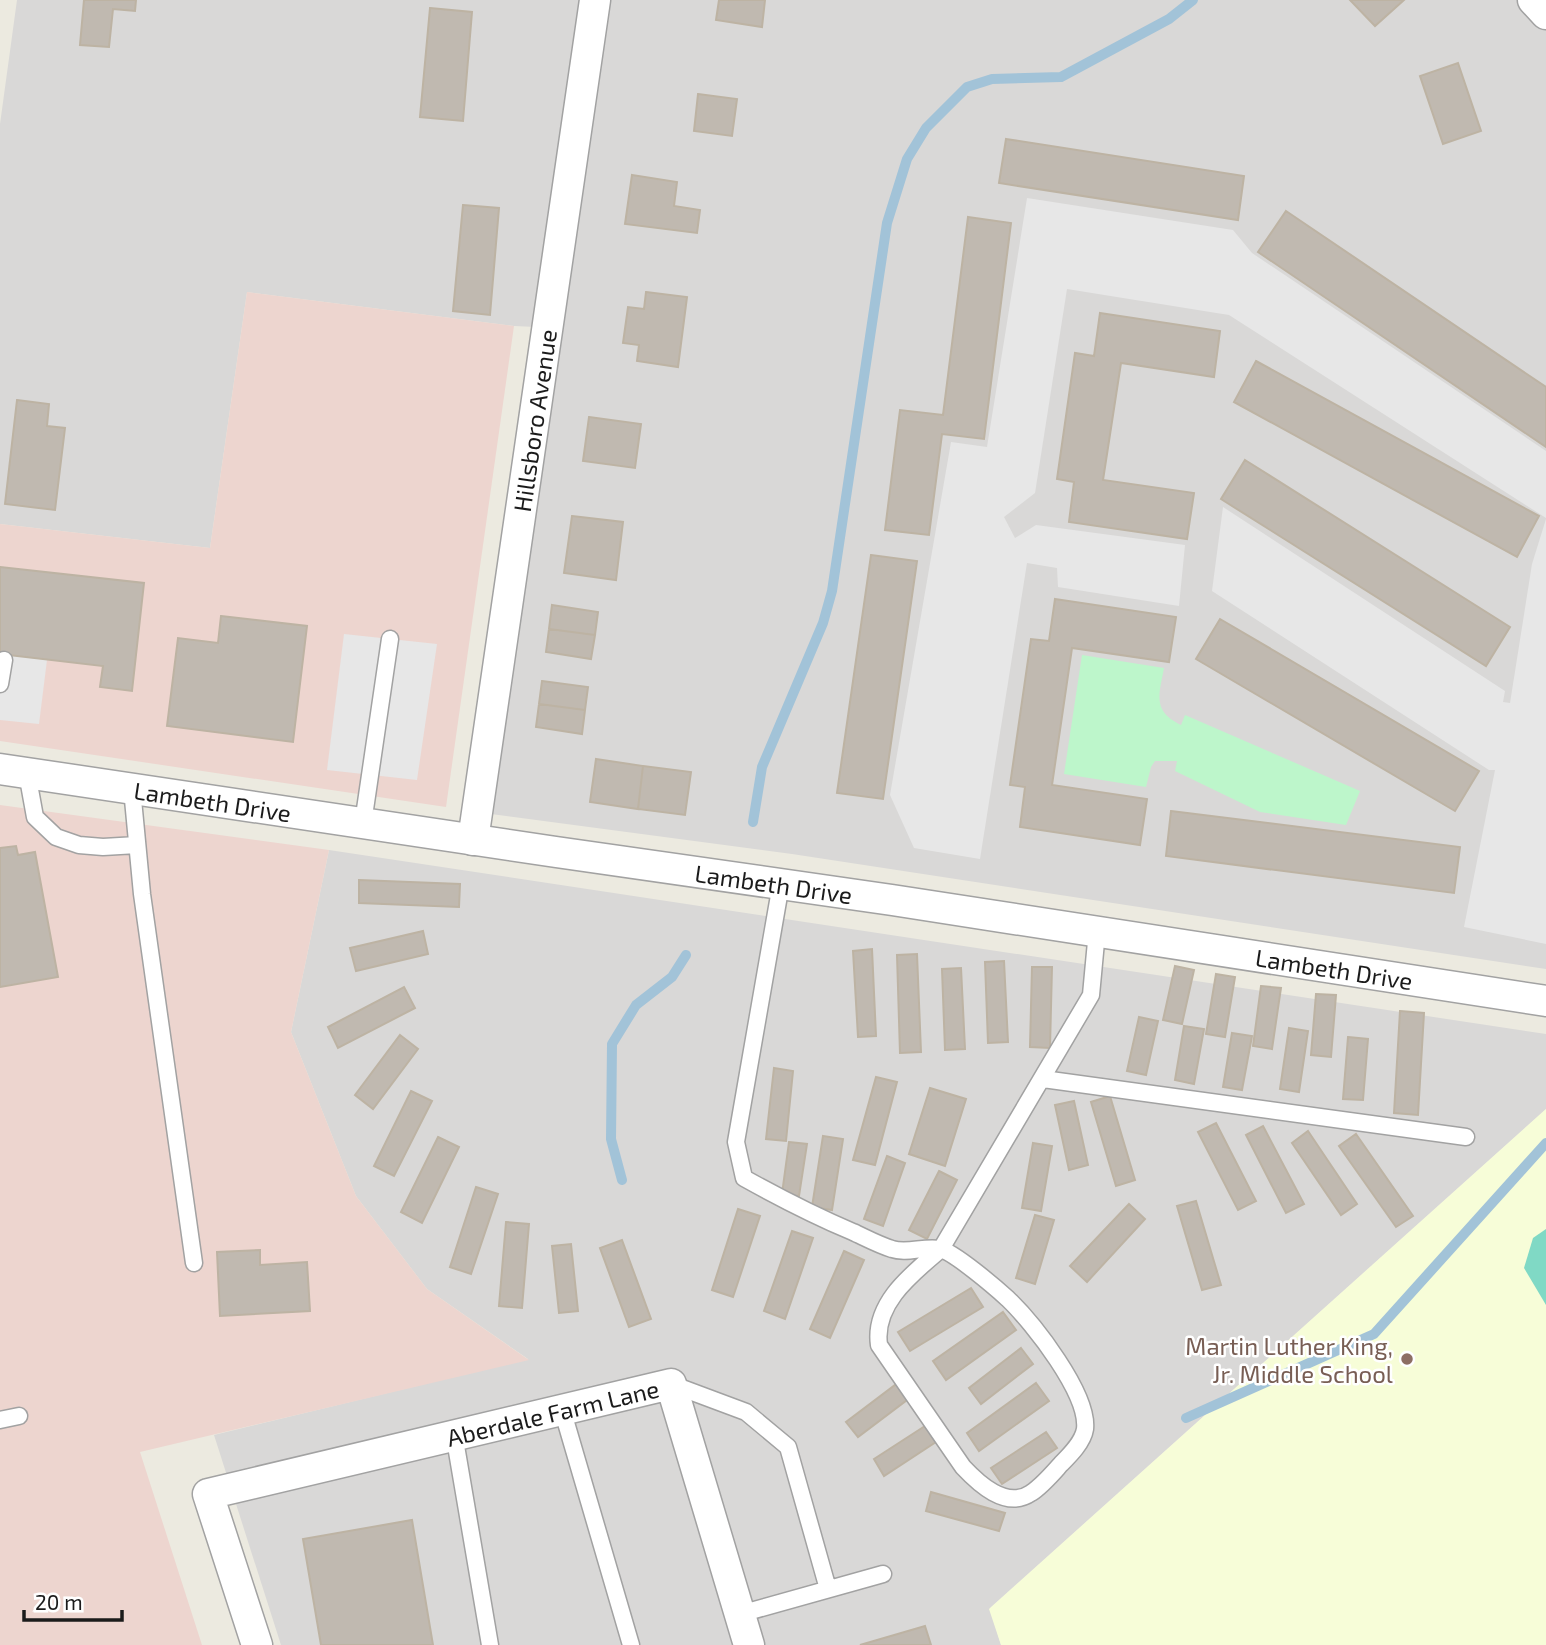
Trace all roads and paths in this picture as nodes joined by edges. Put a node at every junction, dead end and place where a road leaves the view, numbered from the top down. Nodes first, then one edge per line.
1 (594, 0) edge
2 (1533, 0) edge
3 (1546, 14) edge
4 (390, 639) dead end
5 (4, 660) dead end
6 (0, 684) edge
7 (14, 771) edge
8 (132, 789) junction
9 (363, 823) junction
10 (473, 840) junction
11 (137, 845) junction
12 (776, 884) junction
13 (1097, 931) junction
14 (1546, 1001) edge
15 (1043, 1079) junction
16 (1466, 1138) dead end
17 (941, 1249) junction
18 (194, 1262) dead end
19 (671, 1384) junction
20 (562, 1409) junction
21 (19, 1416) dead end
22 (0, 1420) edge
23 (454, 1434) junction
24 (883, 1574) dead end
25 (828, 1589) junction
26 (740, 1614) junction
27 (257, 1645) edge
28 (490, 1645) edge
29 (631, 1645) edge
30 (749, 1645) edge

1 - 10 street, Hillsboro Avenue
2 - 3 street
4 - 9 lane
5 - 6 lane
7 - 8 street, Lambeth Drive
7 - 11 lane
8 - 9 street, Lambeth Drive
8 - 11 lane
9 - 10 street, Lambeth Drive
10 - 12 street, Lambeth Drive
11 - 18 lane
12 - 13 street, Lambeth Drive
12 - 17 lane
13 - 14 street, Lambeth Drive
13 - 15 lane
15 - 16 lane
15 - 17 lane
17 - 17 lane
19 - 20 street, Aberdale Farm Lane
19 - 25 lane
19 - 26 street, Aberdale Farm Lane
20 - 23 street, Aberdale Farm Lane
20 - 29 lane
21 - 22 lane
23 - 27 street, Aberdale Farm Lane
23 - 28 lane
24 - 25 lane
25 - 26 lane
26 - 30 street, Aberdale Farm Lane

